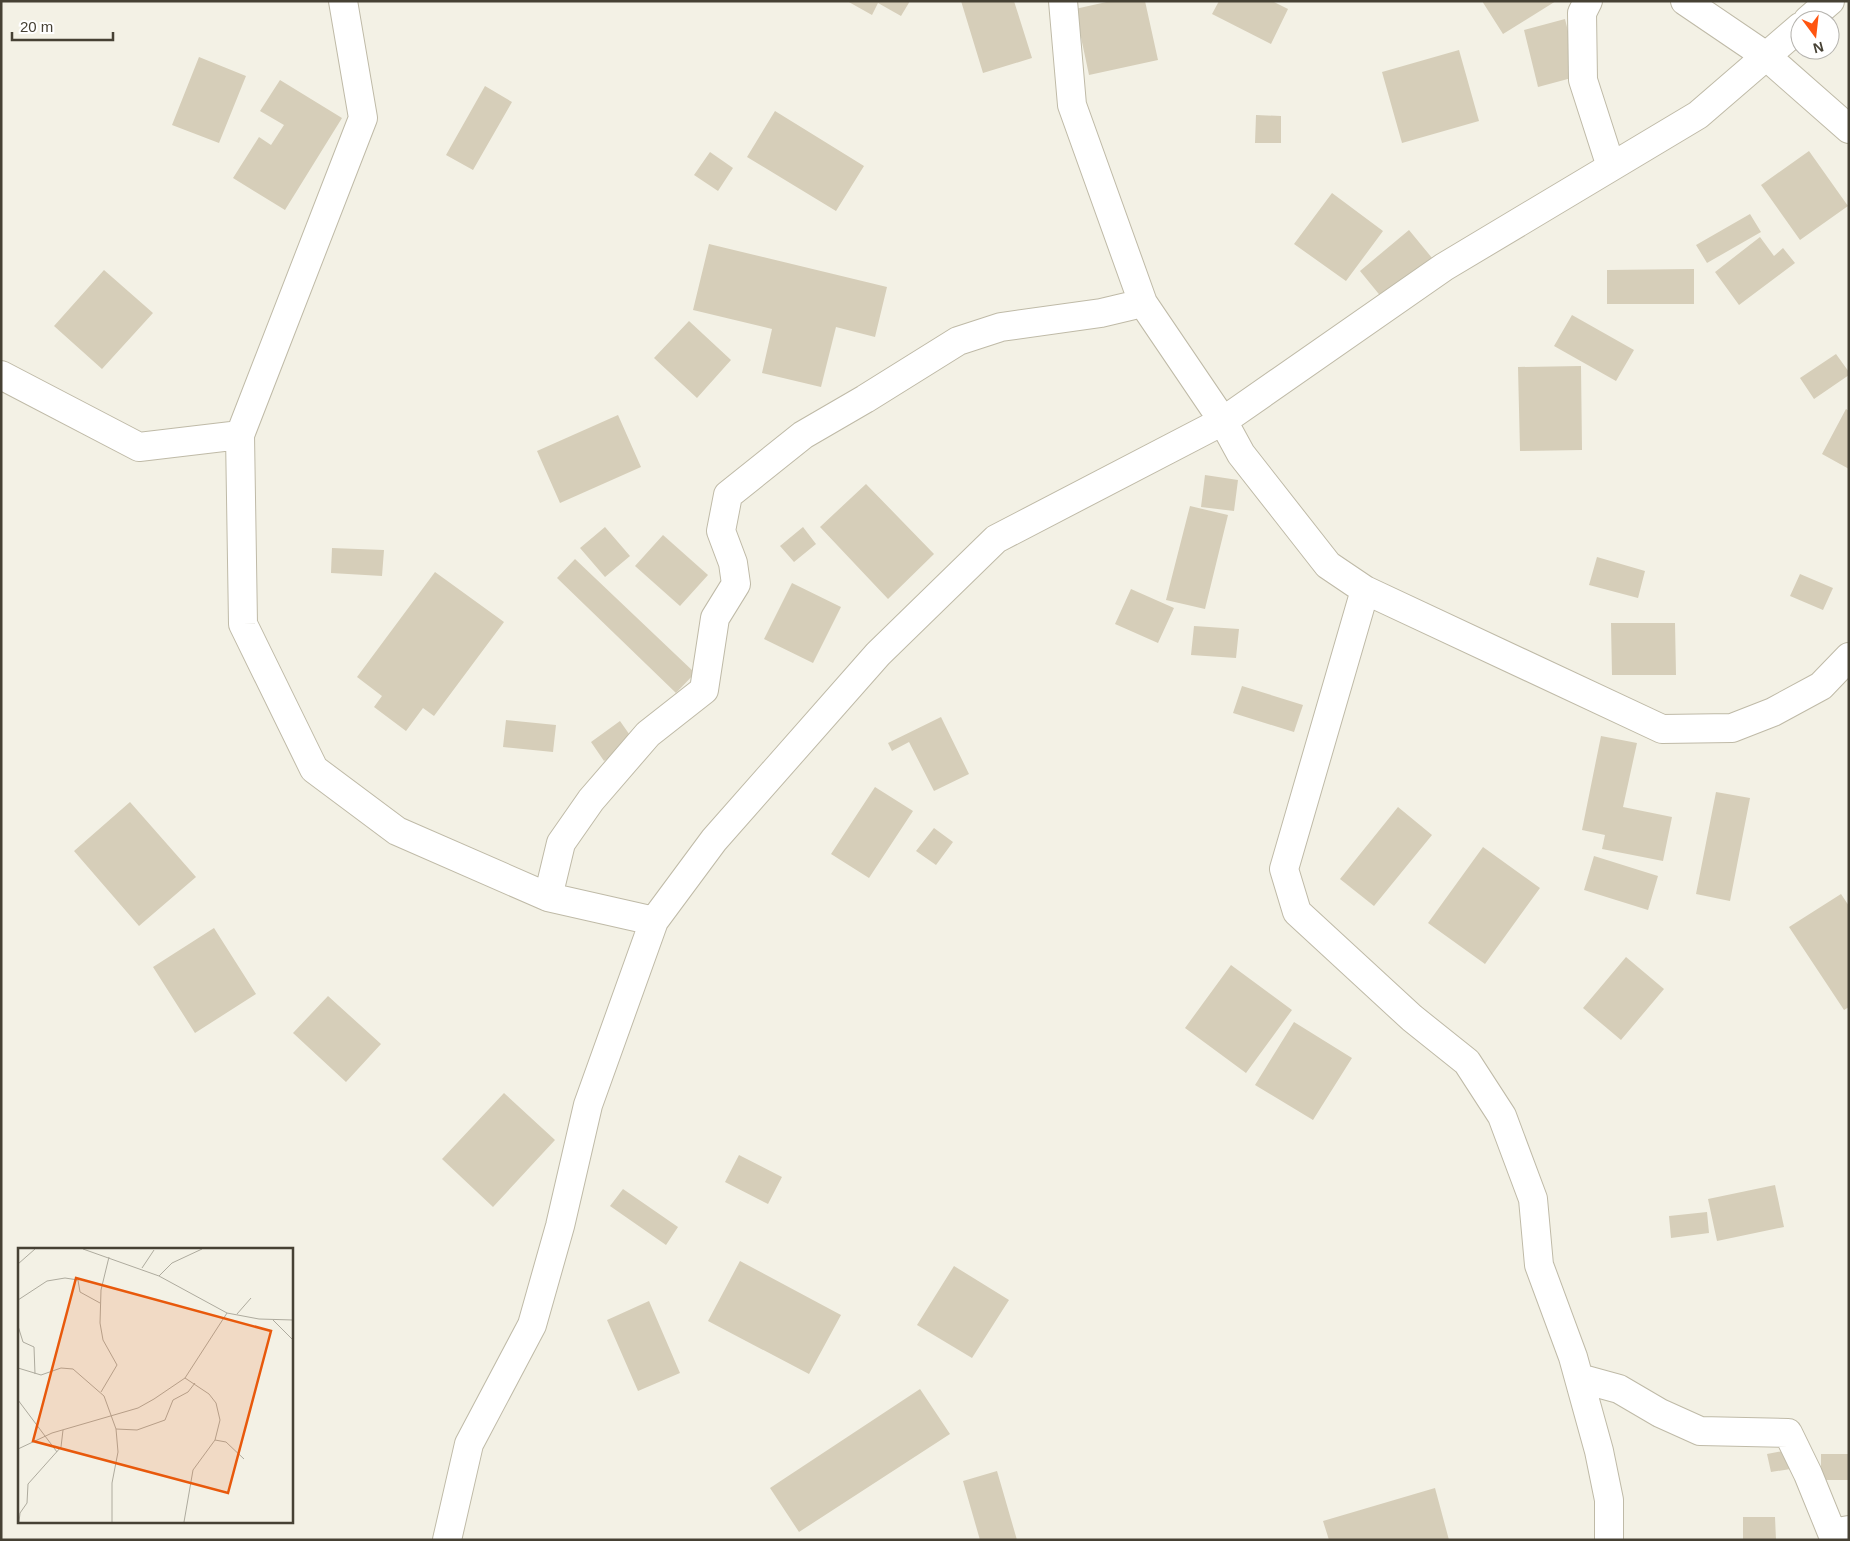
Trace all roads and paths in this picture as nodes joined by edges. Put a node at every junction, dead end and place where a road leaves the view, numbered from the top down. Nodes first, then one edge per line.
1 (343, 1) edge
2 (1063, 1) edge
3 (1588, 1) edge
4 (1685, 1) edge
5 (1830, 1) edge
6 (1820, 10) edge
7 (1790, 36) edge
8 (1766, 56) junction
9 (1849, 128) edge
10 (1611, 167) junction
11 (1143, 303) junction
12 (1, 375) edge
13 (1223, 421) junction
14 (240, 436) junction
15 (1364, 590) junction
16 (1849, 657) edge
17 (548, 897) junction
18 (654, 921) junction
19 (1579, 1378) junction
20 (1849, 1530) edge
21 (447, 1540) edge
22 (1610, 1540) edge

1 - 14 street
2 - 11 street
3 - 10 street
4 - 8 street
5 - 6 street
7 - 8 street
8 - 9 street
8 - 10 street
10 - 13 street
11 - 13 street
11 - 17 street
12 - 14 street
13 - 15 street
13 - 18 street
14 - 17 street
15 - 16 street
15 - 19 street
17 - 18 street
18 - 21 street
19 - 20 street
19 - 22 street

